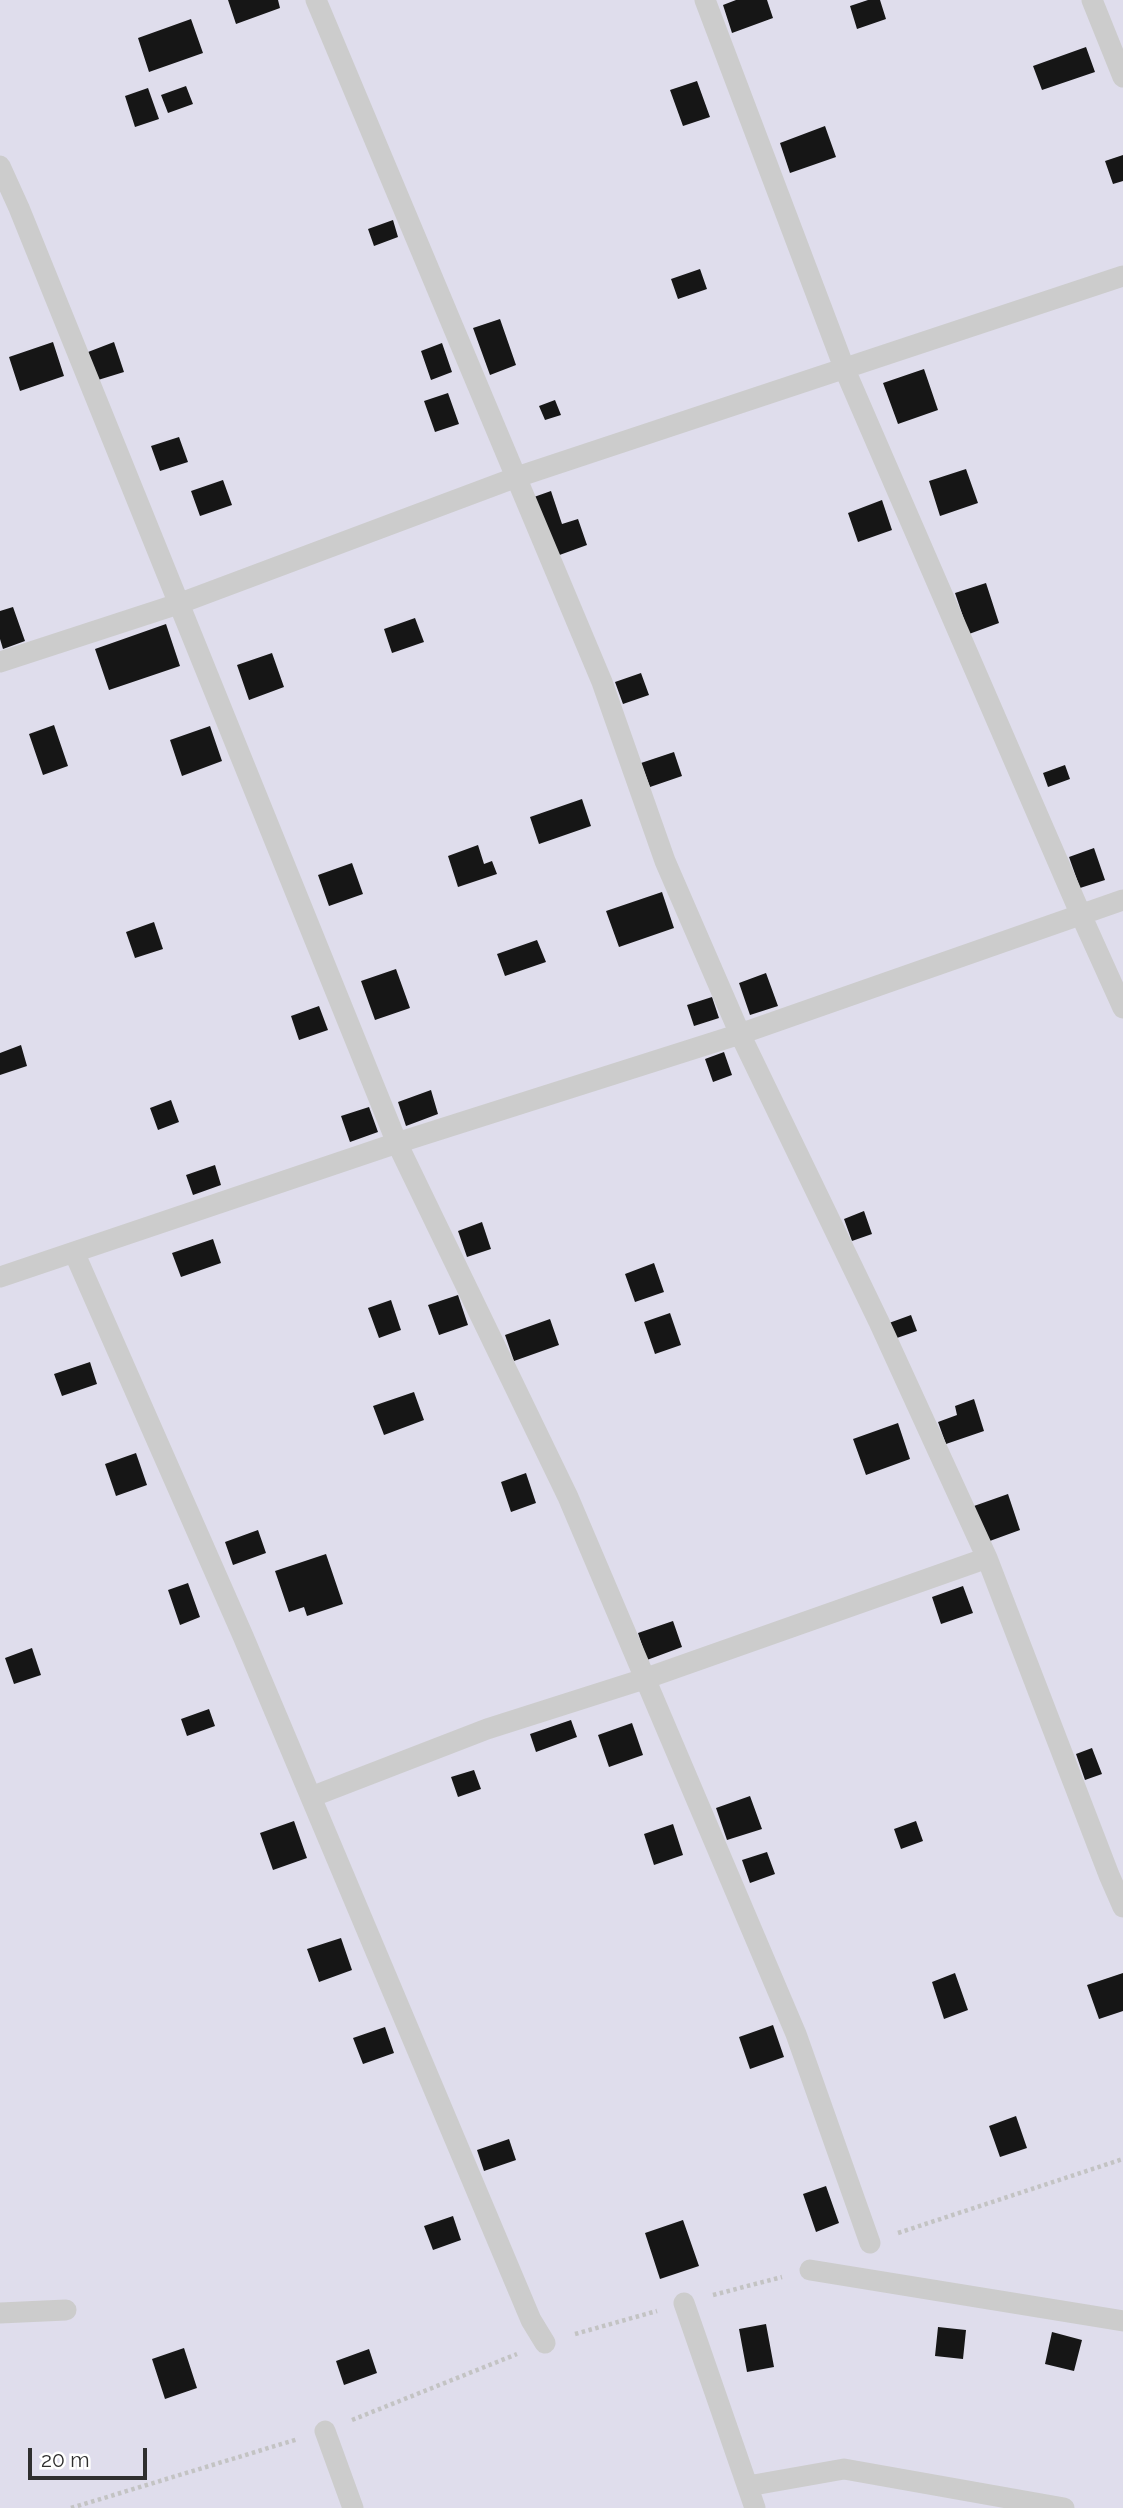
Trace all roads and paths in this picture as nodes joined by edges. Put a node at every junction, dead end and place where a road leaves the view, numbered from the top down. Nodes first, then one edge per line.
1 (316, 0) edge
2 (705, 0) edge
3 (1092, 0) edge
4 (1123, 77) edge
5 (0, 166) edge
6 (1123, 276) edge
7 (845, 370) junction
8 (517, 477) junction
9 (178, 604) junction
10 (0, 662) edge
11 (1123, 900) edge
12 (1081, 915) junction
13 (1123, 1008) edge
14 (740, 1034) junction
15 (397, 1143) junction
16 (74, 1252) junction
17 (0, 1277) edge
18 (987, 1558) junction
19 (644, 1679) junction
20 (311, 1797) junction
21 (1123, 1907) edge
22 (1123, 2159) edge
23 (870, 2243) joint
24 (810, 2270) joint
25 (684, 2303) junction
26 (66, 2310) dead end
27 (0, 2313) edge
28 (1123, 2321) edge
29 (545, 2343) junction
30 (325, 2431) junction
31 (748, 2486) junction
32 (71, 2508) edge
33 (353, 2508) edge
34 (755, 2508) edge
35 (1064, 2508) edge

1 - 8 lane
2 - 7 lane
3 - 4 lane
5 - 9 lane
6 - 7 lane
7 - 8 lane
7 - 12 lane
8 - 9 lane
8 - 14 lane
9 - 10 lane
9 - 15 lane
11 - 12 lane
12 - 13 lane
12 - 14 lane
14 - 15 lane
14 - 18 lane
15 - 16 lane
15 - 19 lane
16 - 17 lane
16 - 20 lane
18 - 19 lane
18 - 21 lane
19 - 20 lane
19 - 23 lane
20 - 29 lane
22 - 23 path
24 - 25 path
24 - 28 lane
25 - 29 path
25 - 31 lane
26 - 27 lane
29 - 30 path
30 - 32 path
30 - 33 lane
31 - 34 lane
31 - 35 lane

